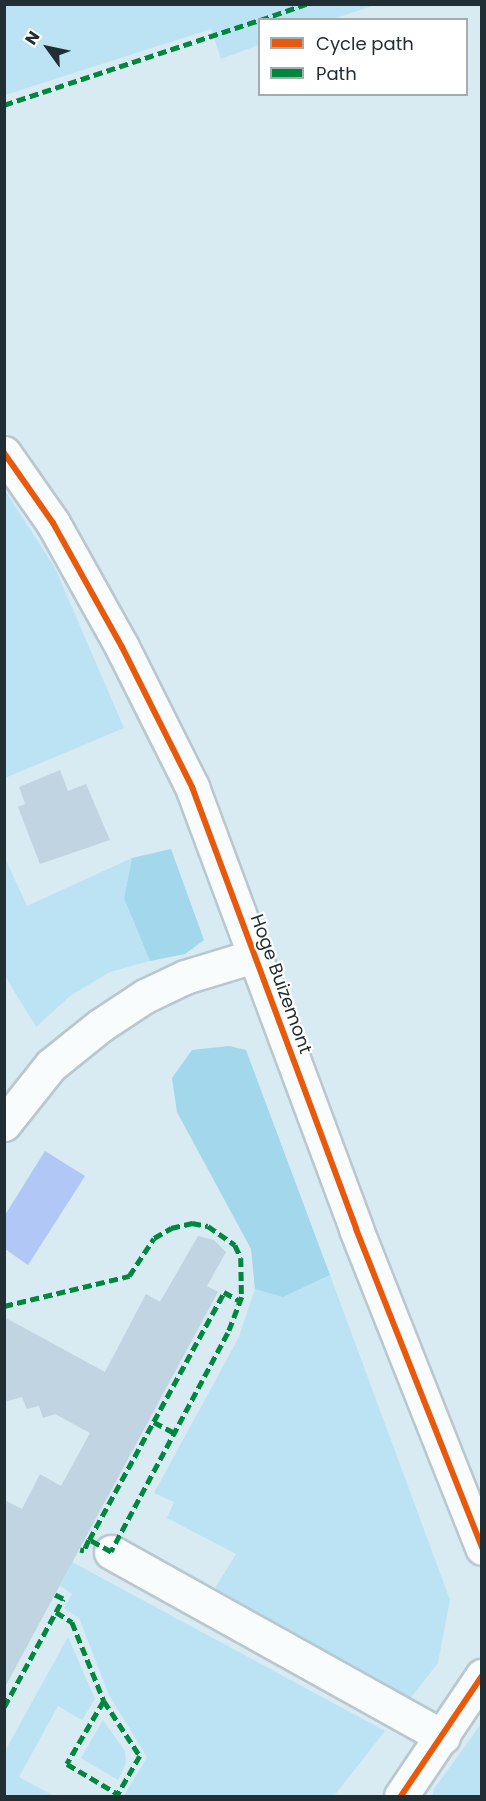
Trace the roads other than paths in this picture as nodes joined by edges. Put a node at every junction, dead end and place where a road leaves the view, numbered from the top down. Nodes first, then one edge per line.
1 (4, 453) edge
2 (254, 956) junction
3 (4, 1124) edge
4 (482, 1548) edge
5 (111, 1552) dead end
6 (482, 1676) edge
7 (443, 1737) junction
8 (402, 1797) edge

1 - 2 street, Hoge Buizemont
2 - 3 street
2 - 4 street, Hoge Buizemont
5 - 7 street
6 - 7 street
7 - 8 street

